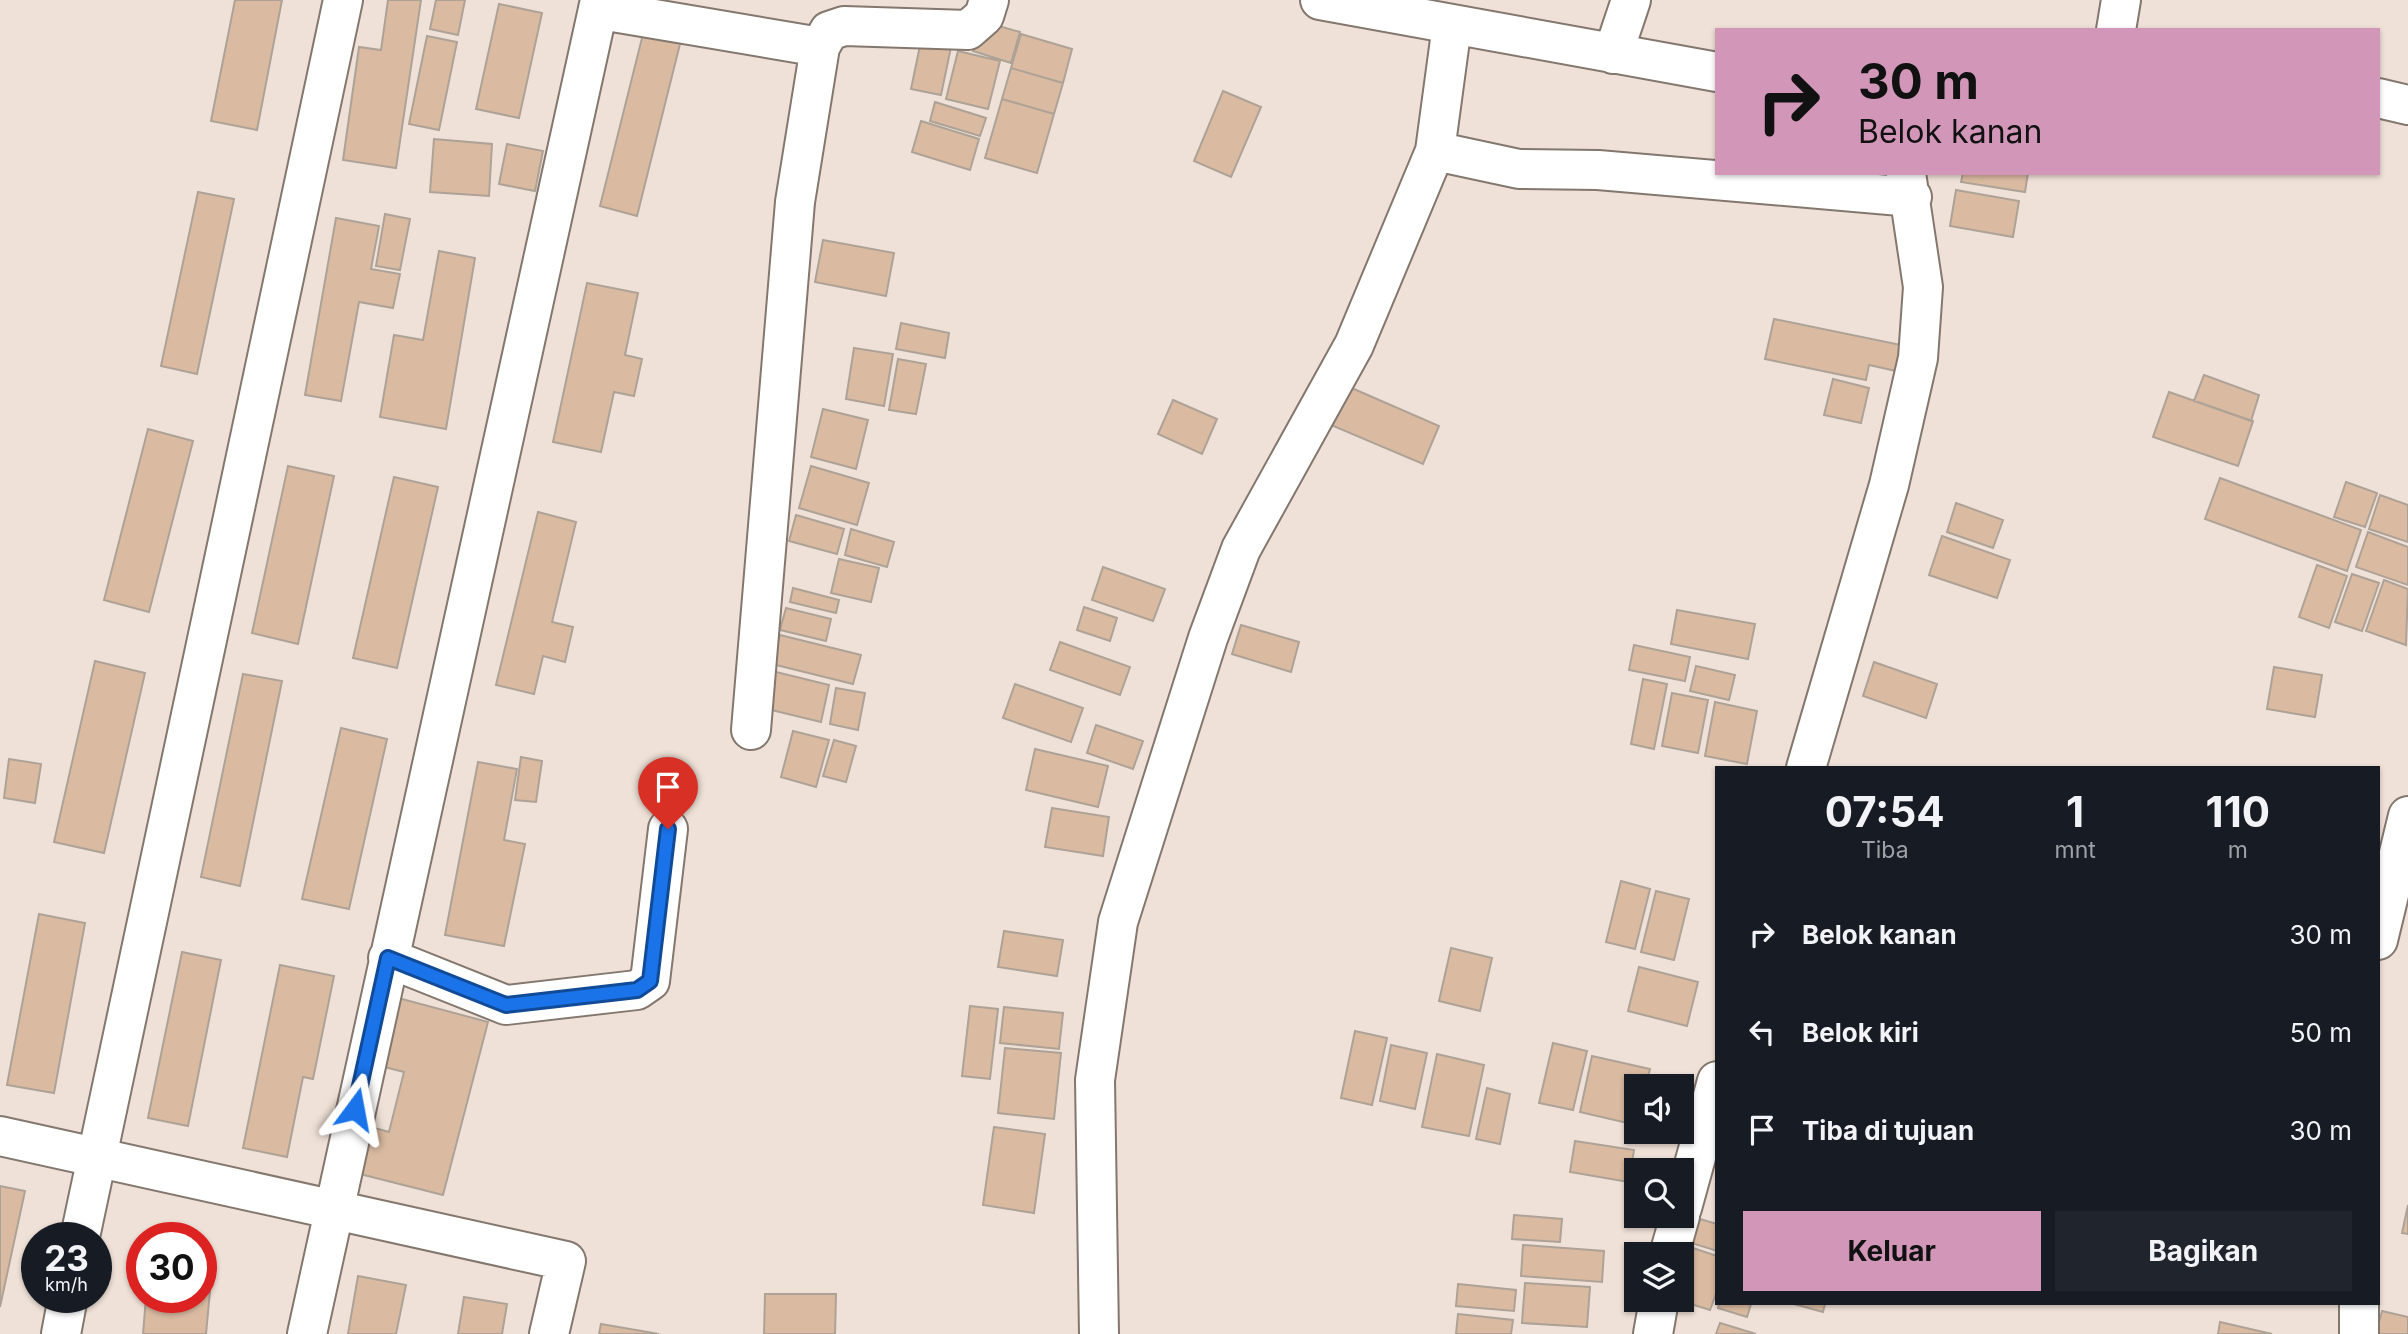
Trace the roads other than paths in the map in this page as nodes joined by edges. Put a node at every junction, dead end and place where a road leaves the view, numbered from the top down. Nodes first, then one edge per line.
1 (343, 0) edge
2 (989, 0) edge
3 (1320, 0) edge
4 (1631, 0) edge
5 (2121, 0) edge
6 (601, 5) edge
7 (1452, 24) junction
8 (2116, 28) edge
9 (820, 47) junction
10 (1613, 54) junction
11 (1715, 72) edge
12 (2380, 98) edge
13 (2408, 104) edge
14 (1435, 151) junction
15 (1909, 185) edge
16 (751, 730) dead end
17 (1807, 766) edge
18 (668, 829) dead end
19 (2406, 829) edge
20 (2380, 932) edge
21 (388, 958) junction
22 (1715, 1088) edge
23 (0, 1136) edge
24 (96, 1158) junction
25 (1694, 1164) edge
26 (332, 1210) junction
27 (83, 1222) edge
28 (2359, 1305) edge
29 (1657, 1312) edge
30 (65, 1313) edge
31 (61, 1334) edge
32 (307, 1334) edge
33 (550, 1334) edge
34 (1099, 1334) edge
35 (1653, 1334) edge
36 (2359, 1334) edge

1 - 24 street
2 - 9 street
3 - 7 street
4 - 10 street
5 - 8 street
6 - 9 street
6 - 21 street
7 - 10 street
7 - 14 street
9 - 16 street
10 - 11 street
12 - 13 street
14 - 15 street
14 - 34 street
15 - 17 street
18 - 21 street
19 - 20 street
21 - 26 street
22 - 25 street
23 - 24 street
24 - 26 street
24 - 27 street
26 - 32 street
26 - 33 street
28 - 36 street
29 - 35 street
30 - 31 street

